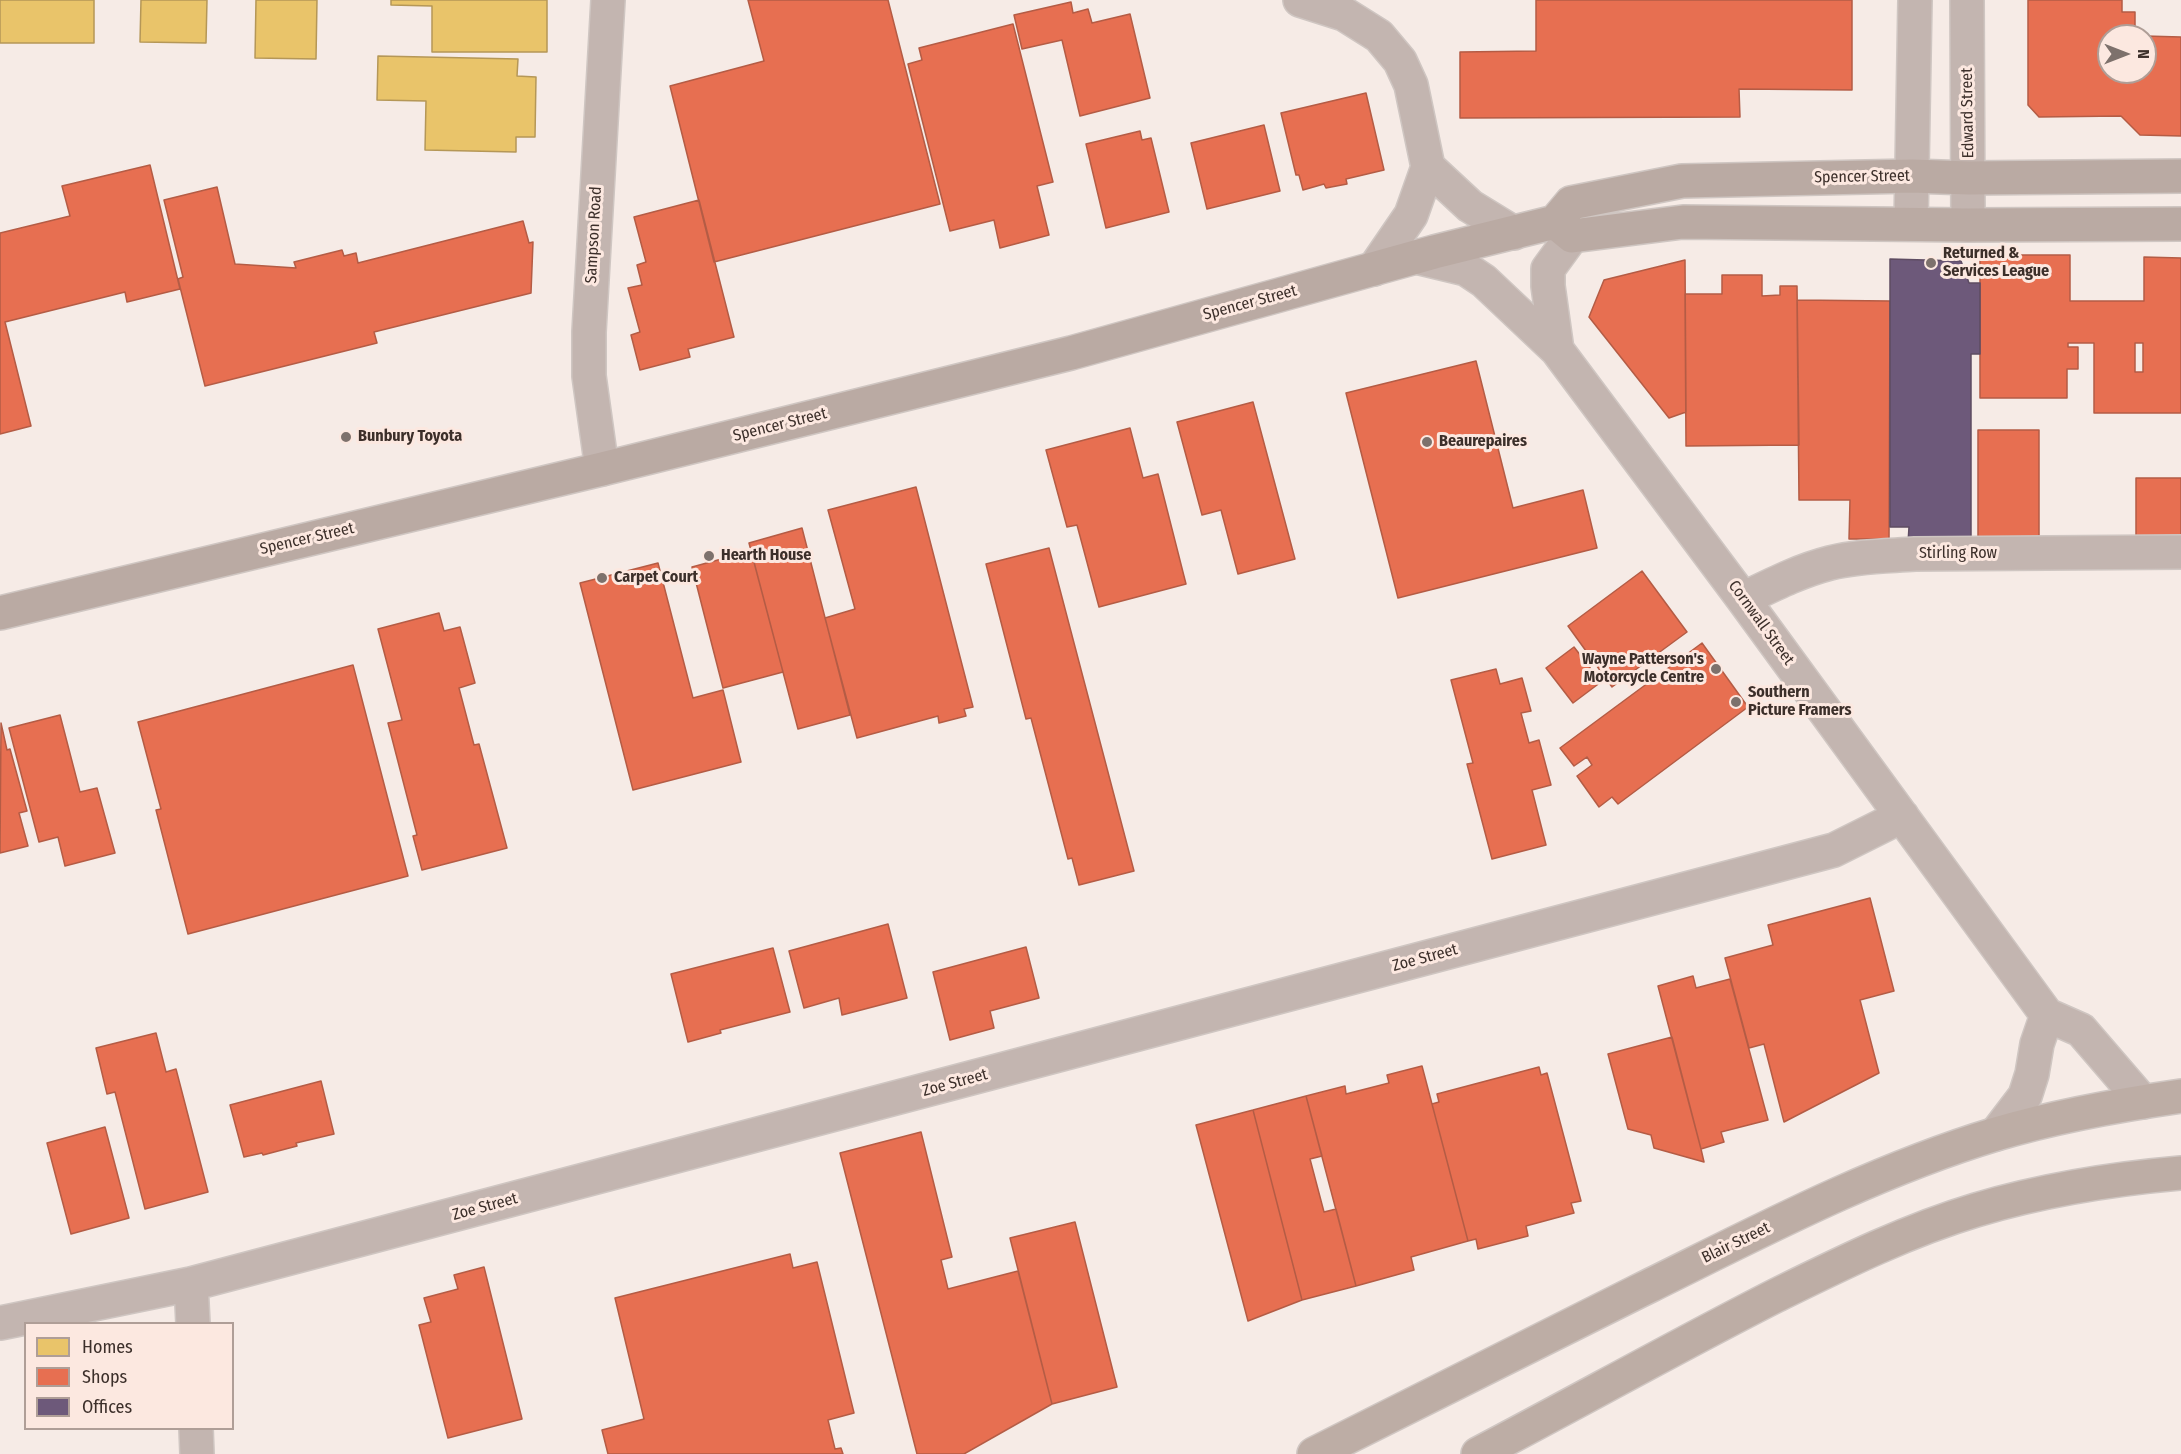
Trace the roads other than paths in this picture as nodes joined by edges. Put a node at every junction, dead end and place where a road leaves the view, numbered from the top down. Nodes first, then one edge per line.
1 (608, 0) edge
2 (1300, 0) edge
3 (1915, 0) edge
4 (1967, 0) edge
5 (1346, 7) edge
6 (1428, 167) junction
7 (1912, 176) junction
8 (2181, 176) edge
9 (1969, 178) junction
10 (1911, 224) junction
11 (2181, 224) edge
12 (1968, 225) junction
13 (1564, 229) junction
14 (1514, 233) junction
15 (1416, 257) junction
16 (1374, 269) junction
17 (1557, 350) junction
18 (602, 469) junction
19 (2181, 552) edge
20 (1743, 598) junction
21 (0, 613) edge
22 (1902, 816) junction
23 (2047, 1015) junction
24 (2181, 1096) edge
25 (2143, 1102) junction
26 (1996, 1134) junction
27 (2181, 1173) edge
28 (192, 1284) junction
29 (193, 1322) edge
30 (0, 1323) edge
31 (196, 1430) edge
32 (197, 1454) edge
33 (1314, 1454) edge
34 (1478, 1454) edge

1 - 18 street, Sampson Road
2 - 5 street
3 - 7 street
4 - 9 street, Edward Street
5 - 6 street
6 - 14 street
6 - 16 street
7 - 9 main road, Spencer Street
7 - 10 street
7 - 13 main road, Spencer Street
8 - 9 main road, Spencer Street
9 - 12 street, Edward Street
10 - 12 main road, Spencer Street
10 - 13 main road, Spencer Street
11 - 12 main road, Spencer Street
13 - 14 main road, Spencer Street
13 - 17 street, Cornwall Street
14 - 15 main road, Spencer Street
15 - 16 main road, Spencer Street
15 - 17 street, Cornwall Street
16 - 18 main road, Spencer Street
17 - 20 street, Cornwall Street
18 - 21 main road, Spencer Street
19 - 20 street, Stirling Row
20 - 22 street, Cornwall Street
22 - 23 street, Cornwall Street
22 - 28 street, Zoe Street
23 - 25 street
23 - 26 street
24 - 25 main road, Blair Street
25 - 26 main road, Blair Street
26 - 33 main road, Blair Street
27 - 34 main road
28 - 29 street
28 - 30 street, Zoe Street
31 - 32 street

